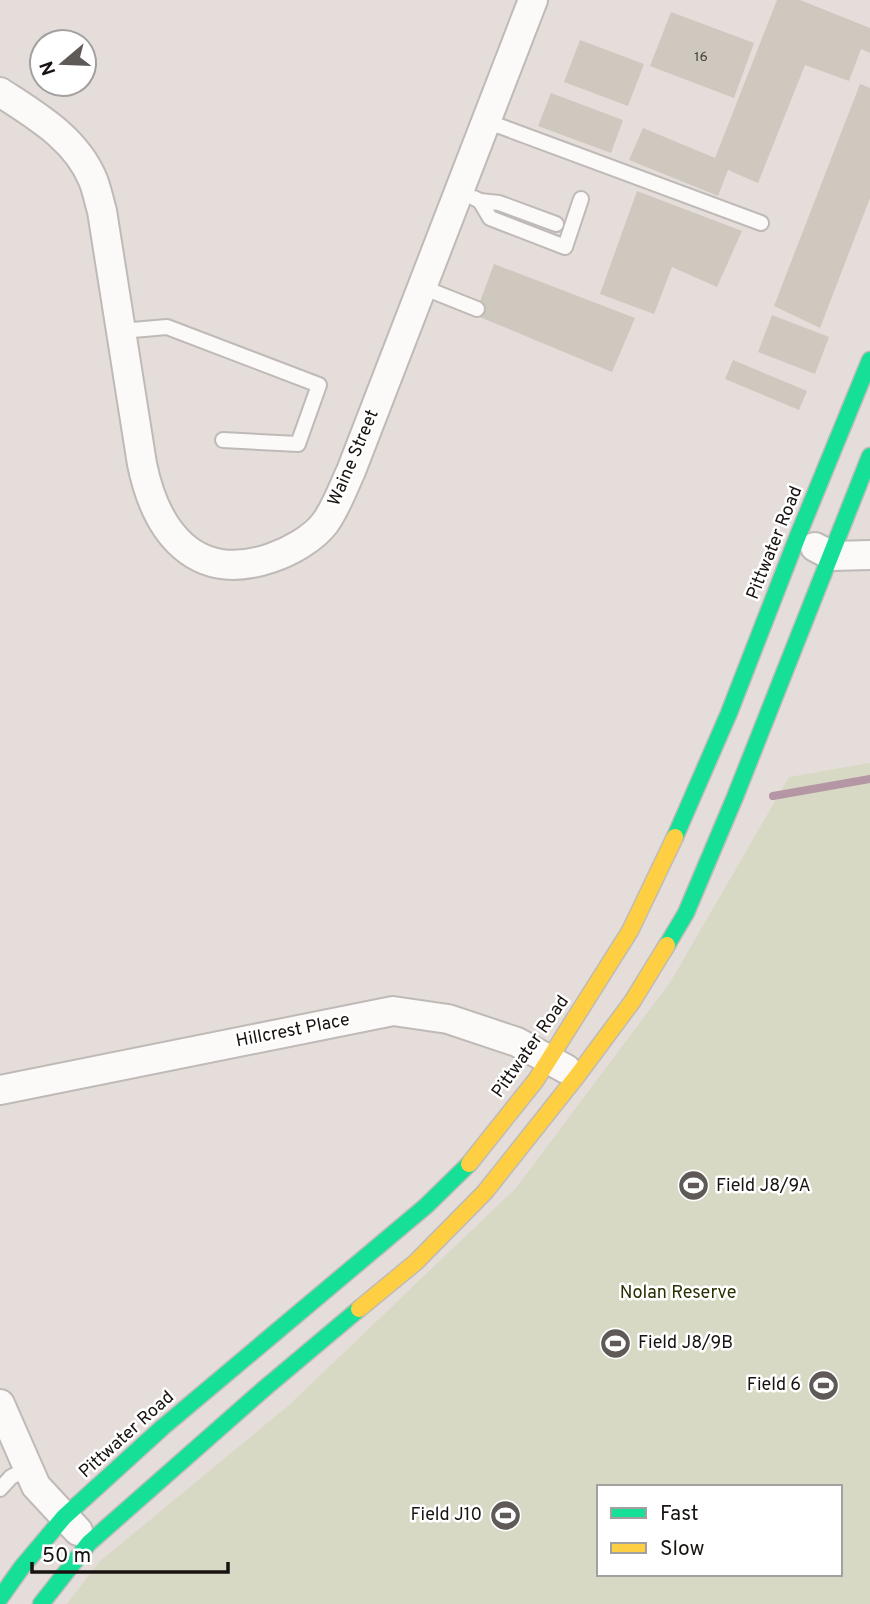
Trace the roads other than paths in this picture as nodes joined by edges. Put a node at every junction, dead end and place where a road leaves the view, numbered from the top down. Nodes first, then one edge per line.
1 (533, 0) edge
2 (0, 92) edge
3 (486, 121) junction
4 (469, 195) junction
5 (581, 200) dead end
6 (761, 223) dead end
7 (556, 224) dead end
8 (422, 287) junction
9 (477, 309) dead end
10 (121, 331) junction
11 (870, 360) edge
12 (223, 440) dead end
13 (870, 456) edge
14 (796, 538) junction
15 (870, 555) edge
16 (832, 556) junction
17 (550, 1059) junction
18 (578, 1076) junction
19 (0, 1090) edge
20 (0, 1404) edge
21 (27, 1469) junction
22 (0, 1489) edge
23 (64, 1517) junction
24 (89, 1543) junction
25 (0, 1598) edge
26 (41, 1604) edge

1 - 3 street, Waine Street
2 - 10 street, Waine Street
3 - 4 street, Waine Street
3 - 6 lane
4 - 5 lane
4 - 7 lane
4 - 8 street, Waine Street
8 - 9 lane
8 - 10 street, Waine Street
10 - 12 lane
11 - 14 main road, Pittwater Road
13 - 16 main road
14 - 16 street
14 - 17 main road, Pittwater Road
15 - 16 street
16 - 18 main road
17 - 18 street, Hillcrest Place
17 - 19 street, Hillcrest Place
17 - 23 main road, Pittwater Road
18 - 24 main road
20 - 21 street
21 - 22 lane
21 - 23 street
23 - 24 street
23 - 25 main road, Pittwater Road
24 - 26 main road

